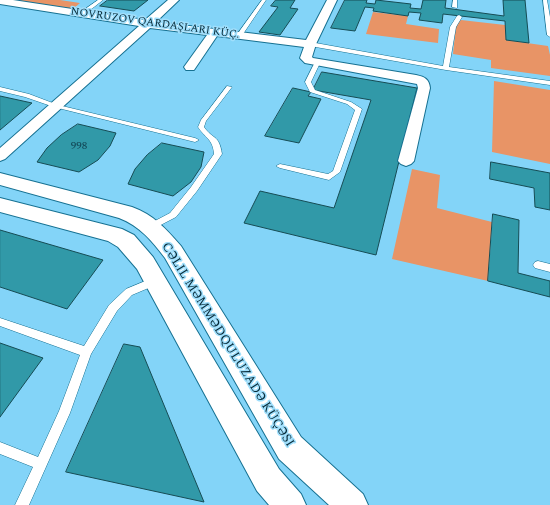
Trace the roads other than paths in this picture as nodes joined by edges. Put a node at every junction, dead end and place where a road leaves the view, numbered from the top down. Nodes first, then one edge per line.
1 (101, 0) edge
2 (174, 0) edge
3 (264, 0) edge
4 (332, 0) edge
5 (455, 0) edge
6 (545, 0) edge
7 (3, 2) edge
8 (455, 7) dead end
9 (548, 10) edge
10 (83, 13) junction
11 (460, 17) dead end
12 (147, 24) junction
13 (214, 33) junction
14 (550, 35) edge
15 (239, 36) junction
16 (310, 44) junction
17 (317, 63) junction
18 (190, 67) dead end
19 (446, 68) junction
20 (550, 83) edge
21 (229, 87) dead end
22 (0, 89) edge
23 (56, 106) junction
24 (195, 140) dead end
25 (0, 156) edge
26 (406, 161) dead end
27 (280, 166) dead end
28 (0, 179) edge
29 (0, 205) edge
30 (152, 226) junction
31 (126, 241) junction
32 (538, 265) dead end
33 (550, 268) edge
34 (154, 281) junction
35 (0, 322) edge
36 (86, 352) junction
37 (0, 448) edge
38 (40, 464) junction
39 (22, 505) edge
40 (290, 505) edge
41 (352, 505) edge

1 - 10 lane
2 - 12 street
3 - 15 lane
4 - 16 street
5 - 8 lane
6 - 9 lane
7 - 10 street
9 - 14 lane
10 - 12 street
11 - 19 lane
12 - 13 street
12 - 23 street
13 - 15 street
13 - 18 street
15 - 16 street
16 - 17 street
16 - 19 lane
17 - 26 street
17 - 27 lane
19 - 20 lane
21 - 30 lane
22 - 23 lane
23 - 24 lane
23 - 25 street
28 - 30 main road, CƏLIL MƏMMƏDQULUZADƏ KÜÇƏSI
29 - 31 main road, CƏLIL MƏMMƏDQULUZADƏ KÜÇƏSI
30 - 31 main road
30 - 41 main road, CƏLIL MƏMMƏDQULUZADƏ KÜÇƏSI
31 - 34 main road, CƏLIL MƏMMƏDQULUZADƏ KÜÇƏSI
32 - 33 lane
34 - 36 lane
34 - 40 main road, CƏLIL MƏMMƏDQULUZADƏ KÜÇƏSI
35 - 36 lane
36 - 38 lane
37 - 38 lane
38 - 39 lane

